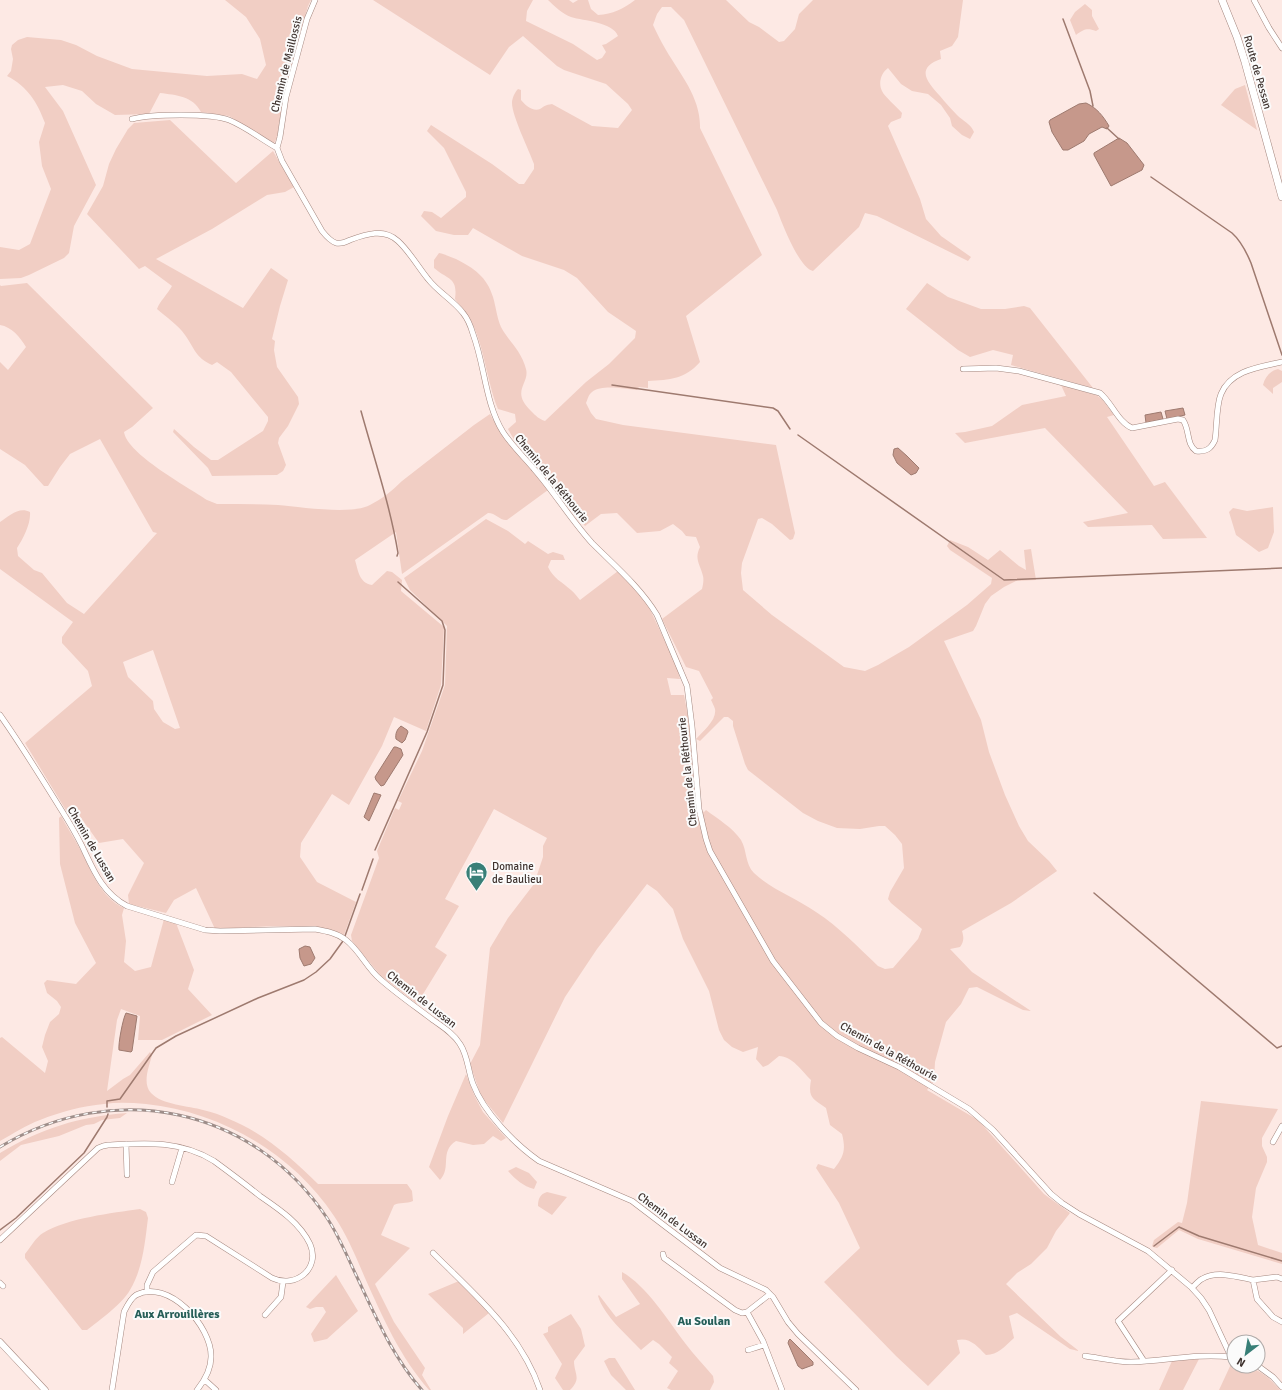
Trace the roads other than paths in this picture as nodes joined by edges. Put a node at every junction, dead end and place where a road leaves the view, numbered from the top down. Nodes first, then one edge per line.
1 (315, 0) edge
2 (1222, 0) edge
3 (1254, 0) edge
4 (1282, 48) edge
5 (132, 119) dead end
6 (277, 148) junction
7 (1282, 197) edge
8 (1282, 362) edge
9 (963, 369) dead end
10 (0, 716) edge
11 (1282, 1126) edge
12 (1273, 1142) dead end
13 (126, 1144) junction
14 (182, 1148) junction
15 (127, 1175) dead end
16 (172, 1182) dead end
17 (0, 1240) edge
18 (433, 1253) dead end
19 (663, 1254) dead end
20 (1172, 1270) junction
21 (1282, 1279) edge
22 (1253, 1280) junction
23 (283, 1282) junction
24 (1192, 1288) junction
25 (147, 1292) junction
26 (770, 1294) junction
27 (747, 1312) junction
28 (265, 1315) dead end
29 (1282, 1322) edge
30 (0, 1342) edge
31 (1226, 1344) edge
32 (764, 1345) junction
33 (748, 1350) dead end
34 (1085, 1356) dead end
35 (1226, 1357) edge
36 (1144, 1361) junction
37 (1266, 1371) edge
38 (205, 1380) junction
39 (1282, 1387) edge
40 (45, 1390) edge
41 (112, 1390) edge
42 (197, 1390) edge
43 (216, 1390) edge
44 (540, 1390) edge
45 (782, 1390) edge
46 (856, 1390) edge

1 - 6 street, Chemin de Maillossis
2 - 7 main road, Route de Pessan
3 - 4 street
5 - 6 street
6 - 20 street, Chemin de la Réthourie
8 - 9 street
10 - 26 street, Chemin de Lussan
11 - 12 street
13 - 14 street
13 - 15 street
13 - 17 street
14 - 16 street
14 - 23 street
18 - 44 street
19 - 27 street
20 - 24 street, Chemin de la Réthourie
20 - 36 street
21 - 22 street
22 - 24 street
22 - 29 street
23 - 25 street
23 - 28 street
24 - 31 street, Chemin de la Réthourie
25 - 38 street
25 - 41 street
26 - 27 street
26 - 46 street, Chemin de Lussan
27 - 32 street
30 - 40 street
32 - 33 street
32 - 45 street
34 - 36 street
35 - 36 street
37 - 39 street
38 - 42 street
38 - 43 street

